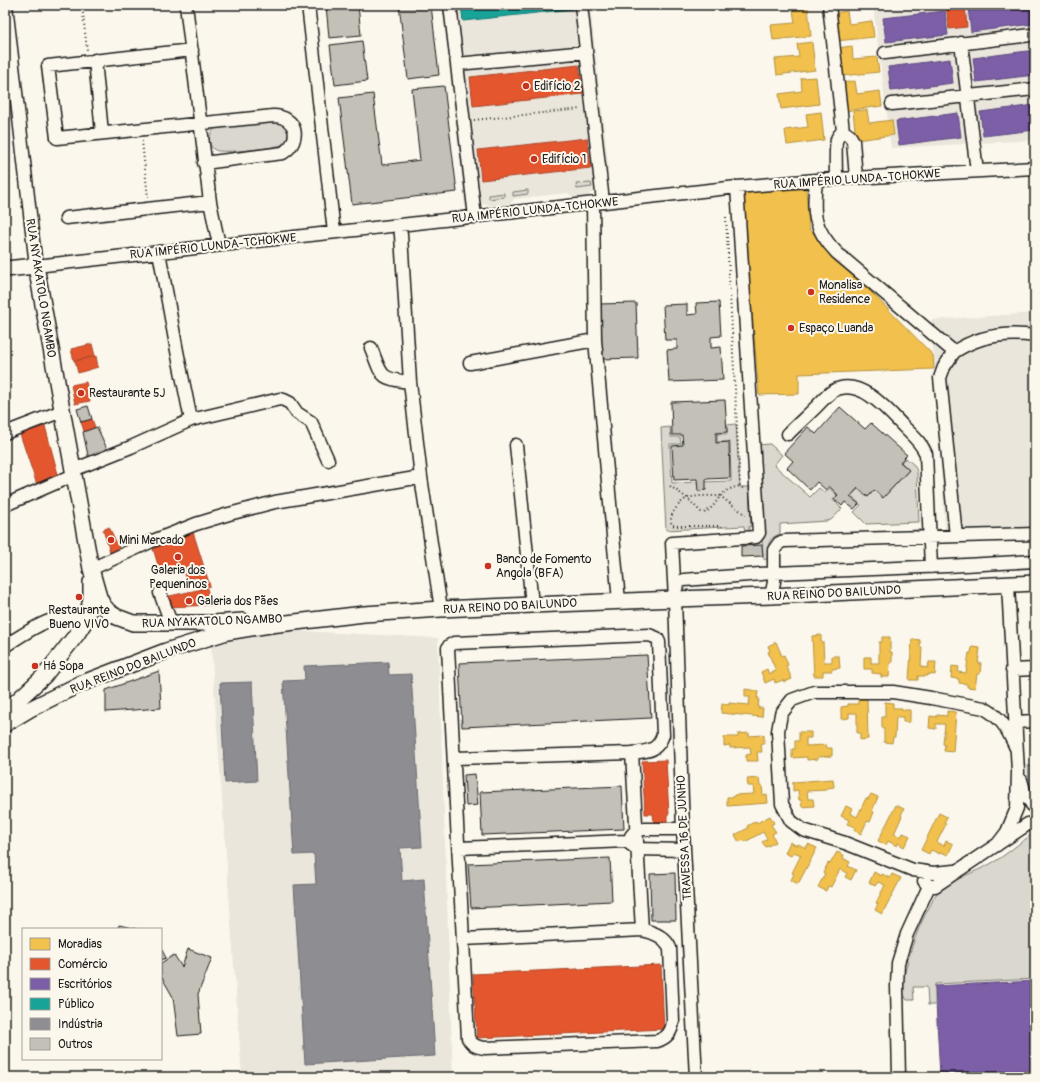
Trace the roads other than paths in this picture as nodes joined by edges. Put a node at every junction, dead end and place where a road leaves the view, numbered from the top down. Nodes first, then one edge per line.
1 (6, 5) edge
2 (186, 5) edge
3 (308, 5) edge
4 (450, 5) edge
5 (581, 5) edge
6 (829, 5) edge
7 (1031, 35) dead end
8 (961, 43) junction
9 (192, 50) junction
10 (586, 52) junction
11 (884, 53) dead end
12 (92, 61) junction
13 (457, 64) junction
14 (1035, 89) edge
15 (968, 96) junction
16 (892, 104) dead end
17 (200, 123) junction
18 (843, 131) junction
19 (102, 134) junction
20 (204, 162) junction
21 (1035, 168) edge
22 (977, 171) junction
23 (856, 178) junction
24 (836, 179) junction
25 (816, 180) junction
26 (737, 187) junction
27 (210, 202) junction
28 (598, 203) junction
29 (475, 217) junction
30 (66, 218) dead end
31 (399, 225) junction
32 (334, 232) junction
33 (219, 245) junction
34 (159, 252) junction
35 (36, 266) junction
36 (5, 269) edge
37 (1035, 336) edge
38 (595, 340) junction
39 (371, 348) dead end
40 (954, 352) junction
41 (470, 363) dead end
42 (410, 382) junction
43 (62, 411) junction
44 (192, 420) junction
45 (5, 433) edge
46 (788, 434) dead end
47 (516, 445) dead end
48 (328, 460) dead end
49 (73, 473) junction
50 (421, 477) junction
51 (5, 505) edge
52 (1035, 534) edge
53 (956, 536) junction
54 (929, 537) junction
55 (1035, 561) edge
56 (946, 566) junction
57 (931, 567) junction
58 (91, 569) junction
59 (774, 573) junction
60 (1035, 583) edge
61 (1008, 584) junction
62 (946, 587) junction
63 (160, 593) dead end
64 (772, 596) junction
65 (671, 597) junction
66 (619, 601) junction
67 (532, 605) junction
68 (440, 609) junction
69 (364, 614) junction
70 (87, 618) junction
71 (133, 623) junction
72 (171, 623) junction
73 (5, 646) edge
74 (1035, 669) edge
75 (1012, 670) junction
76 (5, 712) edge
77 (1035, 721) edge
78 (1015, 722) junction
79 (5, 724) edge
80 (1016, 748) junction
81 (632, 753) junction
82 (455, 758) junction
83 (1018, 772) junction
84 (1034, 808) edge
85 (1016, 811) junction
86 (1032, 822) edge
87 (683, 829) junction
88 (636, 830) junction
89 (626, 841) junction
90 (997, 845) junction
91 (459, 848) junction
92 (637, 849) junction
93 (684, 850) junction
94 (931, 880) junction
95 (642, 930) junction
96 (463, 939) junction
97 (696, 1077) edge
98 (899, 1077) edge

1 - 35 street, RUA NYAKATOLO NGAMBO
2 - 9 street
3 - 32 street
4 - 13 street
5 - 10 street
6 - 18 street
7 - 8 street
8 - 11 street
8 - 15 street
9 - 12 street
9 - 17 street
10 - 13 street
10 - 28 street
12 - 19 street
12 - 19 street
13 - 29 street
14 - 15 street
15 - 16 street
15 - 22 street
17 - 19 street
17 - 20 street
17 - 20 street
18 - 23 street
18 - 24 street
20 - 27 street
21 - 22 street, RUA IMPÉRIO LUNDA-TCHOKWE
22 - 23 street, RUA IMPÉRIO LUNDA-TCHOKWE
23 - 24 street, RUA IMPÉRIO LUNDA-TCHOKWE
24 - 25 street, RUA IMPÉRIO LUNDA-TCHOKWE
25 - 26 street, RUA IMPÉRIO LUNDA-TCHOKWE
25 - 40 street
26 - 28 street, RUA IMPÉRIO LUNDA-TCHOKWE
26 - 65 street, TRAVESSA 16 DE JUNHO
27 - 30 street
27 - 33 street
28 - 29 street, RUA IMPÉRIO LUNDA-TCHOKWE
28 - 38 street
29 - 31 street, RUA IMPÉRIO LUNDA-TCHOKWE
31 - 32 street, RUA IMPÉRIO LUNDA-TCHOKWE
31 - 42 street
32 - 33 street, RUA IMPÉRIO LUNDA-TCHOKWE
33 - 34 street, RUA IMPÉRIO LUNDA-TCHOKWE
34 - 35 street, RUA IMPÉRIO LUNDA-TCHOKWE
34 - 44 street
35 - 36 main road
35 - 43 main road, RUA NYAKATOLO NGAMBO
37 - 40 street
38 - 41 street
38 - 66 street
39 - 42 street
40 - 53 street
42 - 50 street
43 - 45 street
43 - 49 main road, RUA NYAKATOLO NGAMBO
44 - 48 street
44 - 49 street
46 - 54 street
47 - 67 street
49 - 51 street
49 - 58 main road, RUA NYAKATOLO NGAMBO
50 - 58 street
50 - 68 street
52 - 53 street
53 - 54 street
54 - 57 street
54 - 59 street
55 - 56 street
56 - 57 street
56 - 62 street
57 - 59 street
58 - 70 main road, RUA NYAKATOLO NGAMBO
58 - 71 main road, RUA NYAKATOLO NGAMBO
59 - 64 street
59 - 65 street
60 - 61 main road, RUA REINO DO BAILUNDO
61 - 62 main road, RUA REINO DO BAILUNDO
61 - 75 street
62 - 64 main road, RUA REINO DO BAILUNDO
63 - 72 street
64 - 65 main road, RUA REINO DO BAILUNDO
65 - 66 main road, RUA REINO DO BAILUNDO
65 - 87 street, TRAVESSA 16 DE JUNHO
66 - 67 main road, RUA REINO DO BAILUNDO
67 - 68 main road, RUA REINO DO BAILUNDO
68 - 69 main road, RUA REINO DO BAILUNDO
69 - 72 main road, RUA NYAKATOLO NGAMBO
69 - 79 main road, RUA REINO DO BAILUNDO
70 - 71 main road
70 - 73 street
70 - 76 main road, RUA NYAKATOLO NGAMBO
71 - 72 main road, RUA NYAKATOLO NGAMBO
74 - 75 street
75 - 78 street
77 - 78 street
78 - 80 street
80 - 83 street
80 - 94 street
81 - 82 street
81 - 82 street
81 - 88 street
82 - 91 street
83 - 84 street
83 - 85 street
84 - 85 street
85 - 86 street
85 - 90 street
86 - 90 street
87 - 88 street
87 - 93 street, TRAVESSA 16 DE JUNHO
88 - 89 street
88 - 92 street
89 - 91 street
89 - 92 street
90 - 94 street
91 - 96 street
92 - 93 street
92 - 95 street
93 - 97 street, TRAVESSA 16 DE JUNHO
94 - 98 street
95 - 96 street
95 - 96 street

